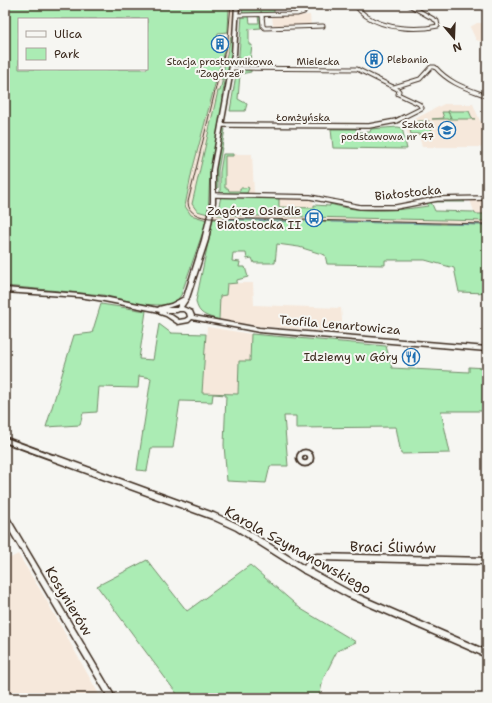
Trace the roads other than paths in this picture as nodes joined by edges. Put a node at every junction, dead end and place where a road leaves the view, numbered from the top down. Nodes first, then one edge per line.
1 (237, 5) edge
2 (304, 5) edge
3 (355, 5) edge
4 (409, 5) edge
5 (237, 15) junction
6 (262, 15) junction
7 (323, 26) dead end
8 (232, 68) junction
9 (394, 87) junction
10 (399, 91) joint
11 (487, 96) edge
12 (221, 125) junction
13 (213, 195) junction
14 (487, 198) edge
15 (5, 290) edge
16 (186, 298) junction
17 (153, 309) junction
18 (186, 309) junction
19 (178, 310) junction
20 (172, 317) junction
21 (191, 317) junction
22 (487, 349) edge
23 (5, 440) edge
24 (5, 517) edge
25 (487, 561) edge
26 (305, 570) junction
27 (487, 654) edge
28 (112, 698) edge

1 - 5 street
2 - 6 street
3 - 4 street
5 - 6 street
5 - 8 street
6 - 7 street
8 - 9 street, Mielecka
8 - 12 street
9 - 10 street, Mielecka
9 - 11 street
10 - 12 street, Łomżyńska
12 - 13 street
13 - 14 street, Białostocka
13 - 16 street
15 - 17 street
16 - 17 street
16 - 18 street
16 - 19 street
17 - 19 street
17 - 20 street
18 - 19 street
18 - 21 street
19 - 20 street
20 - 21 street
21 - 22 street, Teofila Lenartowicza
23 - 26 street, Karola Szymanowskiego
24 - 28 street, Kosynierów
25 - 26 street, Braci Śliwów
26 - 27 street, Karola Szymanowskiego

